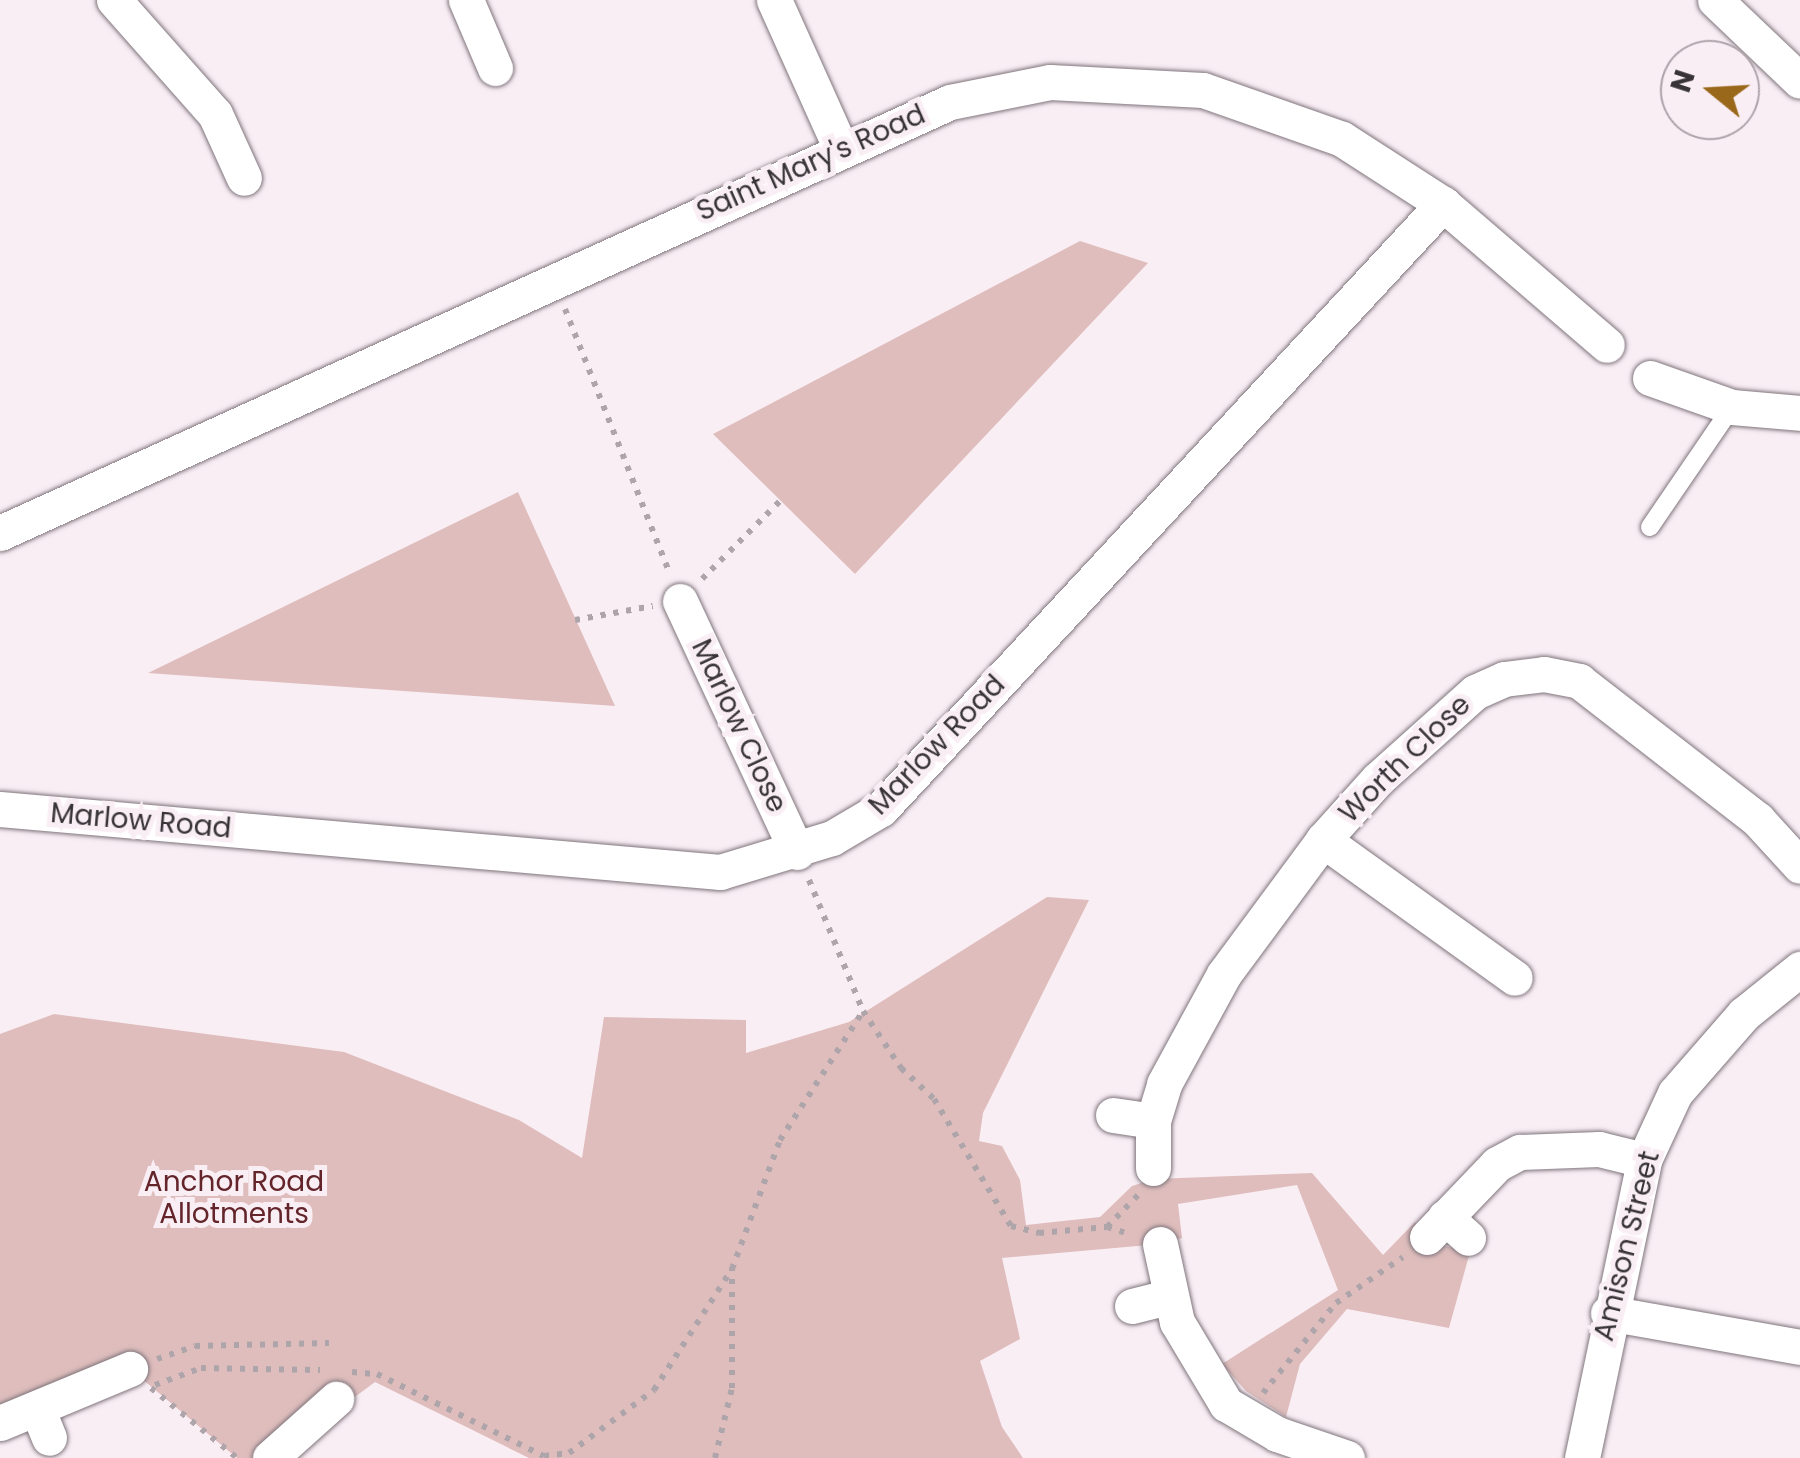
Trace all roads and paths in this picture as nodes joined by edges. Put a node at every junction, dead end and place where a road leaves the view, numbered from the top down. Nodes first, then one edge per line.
1 (114, 0) edge
2 (466, 0) edge
3 (774, 0) edge
4 (1715, 0) edge
5 (495, 68) dead end
6 (1800, 81) edge
7 (840, 149) junction
8 (244, 178) dead end
9 (1443, 204) junction
10 (554, 280) junction
11 (1607, 345) dead end
12 (1650, 378) dead end
13 (1732, 407) junction
14 (1800, 414) edge
15 (782, 499) dead end
16 (1650, 527) dead end
17 (0, 533) edge
18 (680, 601) junction
19 (574, 620) dead end
20 (0, 809) edge
21 (1323, 840) junction
22 (797, 852) junction
23 (1800, 866) edge
24 (1800, 969) edge
25 (1515, 978) dead end
26 (862, 1011) junction
27 (1112, 1115) dead end
28 (1153, 1121) junction
29 (1644, 1160) junction
30 (1153, 1168) joint
31 (1447, 1231) joint
32 (1160, 1244) dead end
33 (732, 1269) junction
34 (1168, 1297) junction
35 (1132, 1306) dead end
36 (1608, 1313) junction
37 (329, 1343) dead end
38 (1800, 1348) edge
39 (140, 1378) junction
40 (336, 1399) dead end
41 (1251, 1420) junction
42 (0, 1423) edge
43 (1334, 1456) edge
44 (545, 1457) edge
45 (237, 1458) edge
46 (270, 1458) edge
47 (715, 1458) edge
48 (1582, 1458) edge

1 - 8 street
2 - 5 street
3 - 7 street
4 - 6 street
7 - 9 street, Saint Mary's Road
7 - 10 street, Saint Mary's Road
9 - 11 street, Saint Mary's Road
9 - 22 street, Marlow Road
10 - 17 street, Saint Mary's Road
10 - 18 path
12 - 13 street
13 - 14 street
13 - 16 lane
15 - 18 path
18 - 19 path
18 - 22 street, Marlow Close
20 - 22 street, Marlow Road
21 - 23 street, Worth Close
21 - 25 street
21 - 28 street, Worth Close
22 - 26 path
24 - 29 street, Amison Street
26 - 30 path
26 - 33 path
27 - 28 street
28 - 30 street, Worth Close
29 - 31 street
29 - 36 street, Amison Street
31 - 41 path
32 - 34 street
33 - 44 path
33 - 47 path
34 - 35 street
34 - 41 street
36 - 38 street
36 - 48 street, Amison Street
37 - 39 path
39 - 42 street
39 - 44 path
39 - 45 path
40 - 46 street
41 - 43 street

